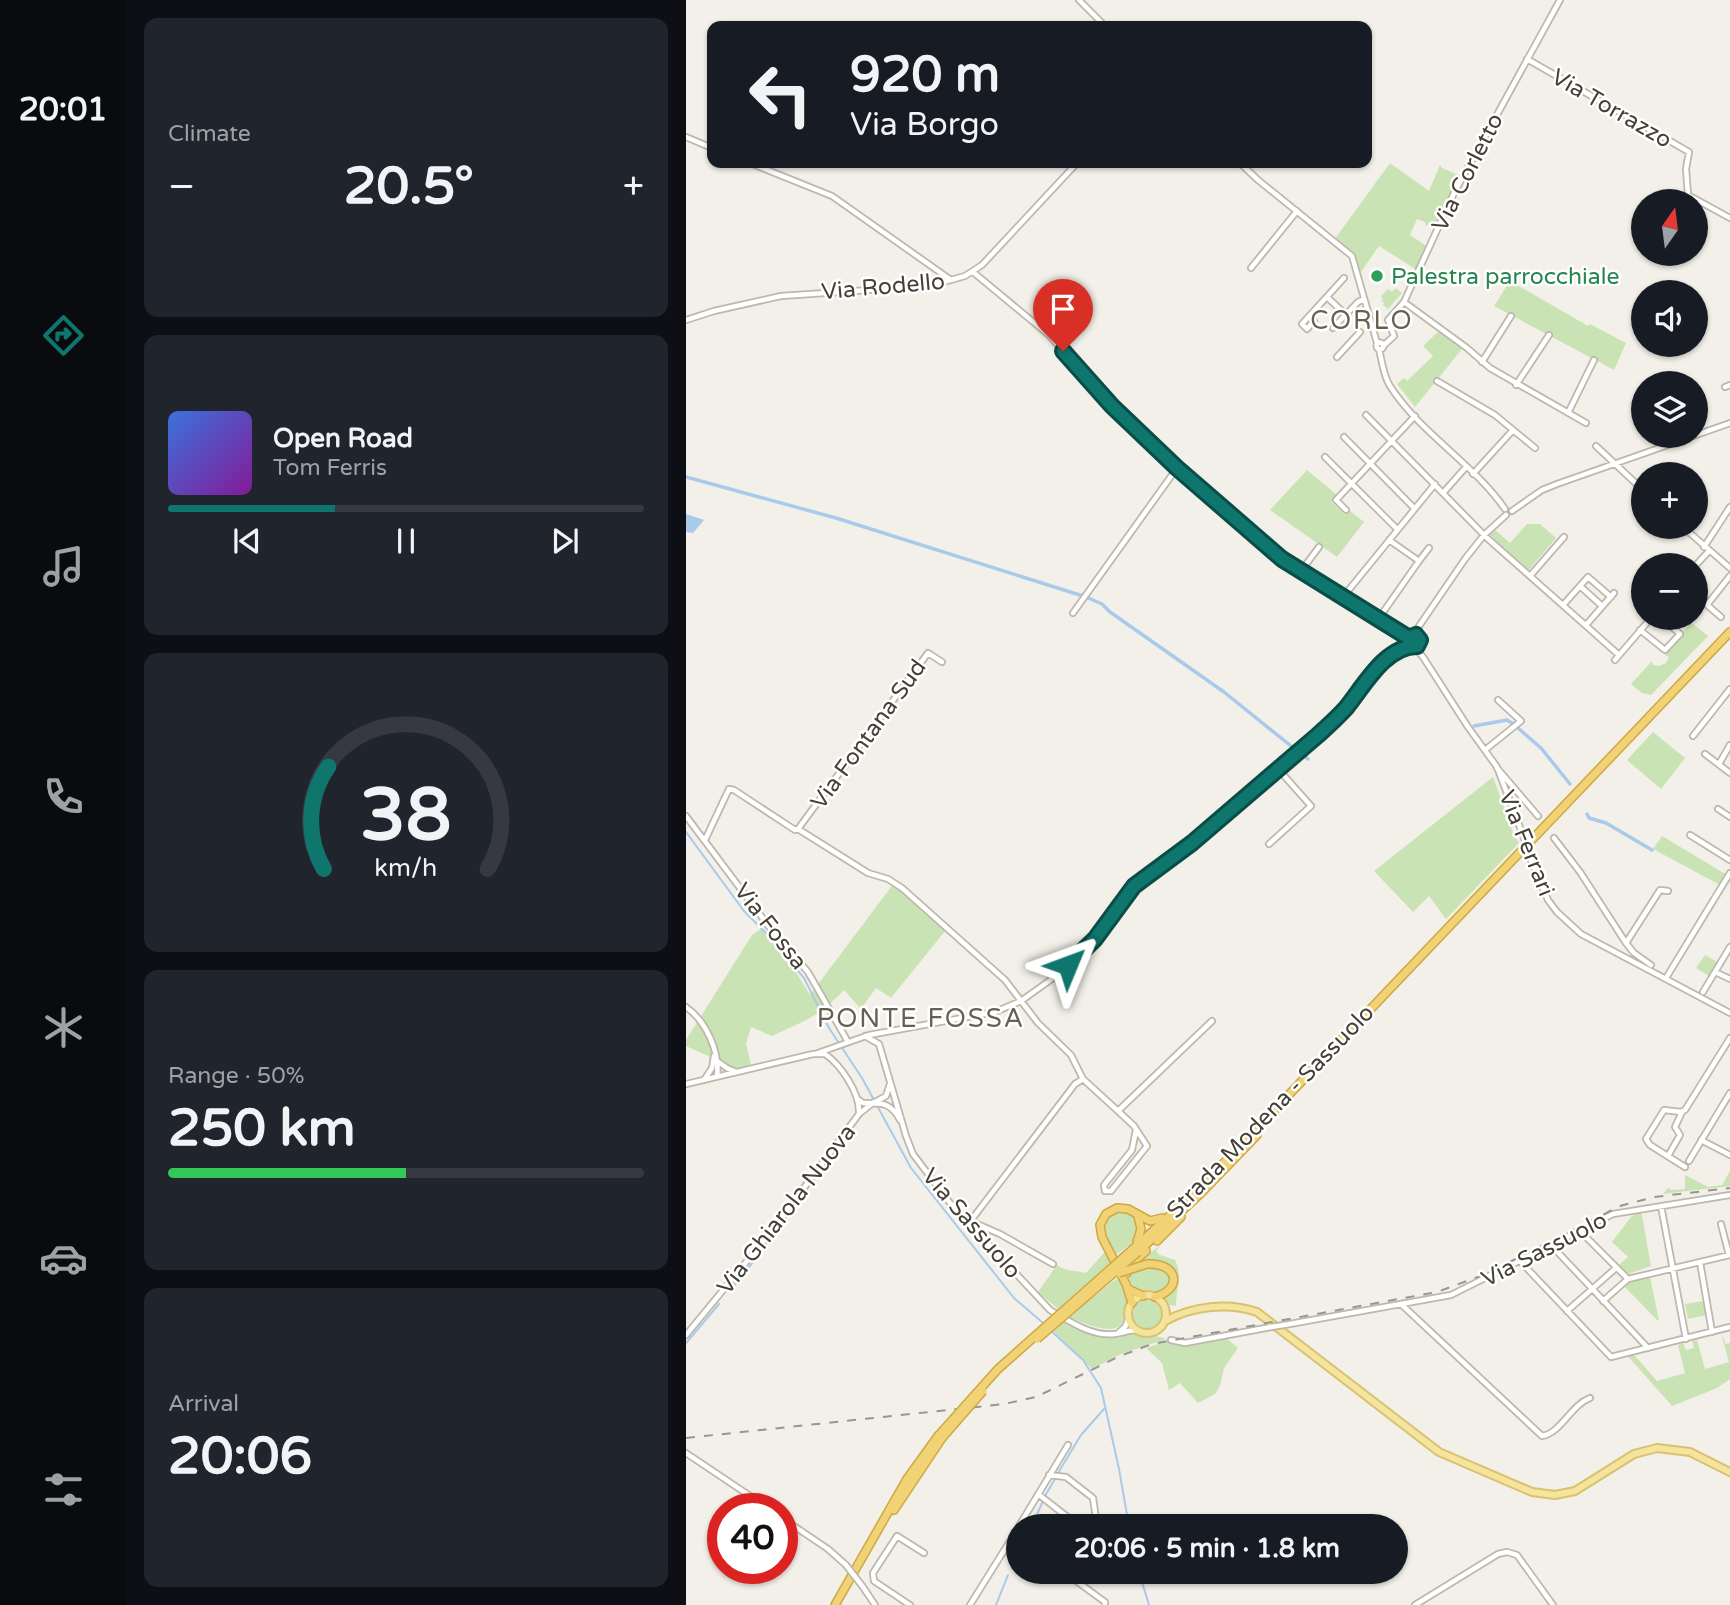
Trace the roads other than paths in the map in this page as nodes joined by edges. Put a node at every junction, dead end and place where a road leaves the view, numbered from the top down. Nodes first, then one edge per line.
1 (1079, 0) edge
2 (1560, 0) edge
3 (1100, 21) edge
4 (1527, 59) junction
5 (686, 137) edge
6 (707, 146) edge
7 (762, 168) edge
8 (1072, 168) edge
9 (1245, 168) edge
10 (1297, 211) junction
11 (1730, 218) edge
12 (1251, 268) dead end
13 (973, 272) junction
14 (1344, 278) dead end
15 (952, 281) junction
16 (1327, 298) junction
17 (1364, 299) junction
18 (1404, 302) junction
19 (1346, 315) junction
20 (1309, 316) dead end
21 (1511, 316) dead end
22 (686, 320) edge
23 (1333, 328) dead end
24 (1360, 332) dead end
25 (1549, 335) dead end
26 (1341, 338) dead end
27 (1348, 345) junction
28 (1383, 346) junction
29 (1337, 357) dead end
30 (1594, 360) dead end
31 (1482, 362) junction
32 (1437, 381) dead end
33 (1516, 385) junction
34 (1568, 413) junction
35 (1366, 415) dead end
36 (1415, 416) junction
37 (1586, 423) dead end
38 (1730, 424) edge
39 (1513, 430) junction
40 (1345, 437) dead end
41 (1392, 440) junction
42 (1596, 446) dead end
43 (1535, 448) dead end
44 (1325, 457) dead end
45 (1370, 463) junction
46 (1616, 465) junction
47 (1466, 467) junction
48 (1177, 468) junction
49 (1473, 474) junction
50 (1631, 479) edge
51 (1351, 483) junction
52 (1434, 484) junction
53 (1443, 493) junction
54 (1730, 507) edge
55 (1414, 508) junction
56 (1346, 510) dead end
57 (1507, 511) junction
58 (1397, 529) junction
59 (1484, 535) junction
60 (1564, 537) dead end
61 (1696, 539) edge
62 (1389, 540) junction
63 (1319, 547) dead end
64 (1429, 548) dead end
65 (1706, 549) junction
66 (1704, 553) edge
67 (1419, 561) junction
68 (1730, 568) edge
69 (1301, 571) junction
70 (1530, 576) junction
71 (1730, 576) edge
72 (1580, 586) junction
73 (1343, 597) junction
74 (1563, 605) junction
75 (1602, 606) junction
76 (1073, 613) dead end
77 (1721, 617) dead end
78 (1379, 618) junction
79 (1586, 625) junction
80 (1419, 628) junction
81 (1675, 630) edge
82 (1640, 631) joint
83 (1730, 632) edge
84 (1409, 638) junction
85 (1730, 638) edge
86 (1420, 640) junction
87 (1413, 646) junction
88 (1399, 649) junction
89 (1619, 655) junction
90 (1423, 657) junction
91 (1615, 660) dead end
92 (943, 662) dead end
93 (1730, 690) edge
94 (1498, 700) dead end
95 (1693, 736) dead end
96 (1730, 745) edge
97 (1485, 750) junction
98 (1705, 754) dead end
99 (1719, 764) junction
100 (1497, 767) junction
101 (1279, 769) junction
102 (1730, 774) edge
103 (1718, 809) dead end
104 (686, 816) edge
105 (1538, 816) dead end
106 (1730, 817) edge
107 (798, 829) junction
108 (1690, 835) dead end
109 (1554, 838) dead end
110 (705, 839) junction
111 (1269, 844) dead end
112 (1730, 860) edge
113 (1730, 873) edge
114 (1668, 891) dead end
115 (1626, 943) junction
116 (1730, 947) edge
117 (1634, 953) junction
118 (1631, 961) junction
119 (1651, 965) dead end
120 (1715, 971) junction
121 (1666, 978) junction
122 (1730, 979) edge
123 (1688, 990) junction
124 (1703, 992) junction
125 (1021, 1001) junction
126 (1713, 1003) junction
127 (686, 1007) edge
128 (1730, 1013) edge
129 (1212, 1021) dead end
130 (892, 1031) junction
131 (864, 1036) junction
132 (1730, 1038) edge
133 (879, 1044) junction
134 (839, 1045) junction
135 (815, 1054) junction
136 (716, 1058) junction
137 (835, 1064) junction
138 (712, 1068) junction
139 (737, 1072) junction
140 (717, 1077) junction
141 (704, 1080) junction
142 (1083, 1080) junction
143 (890, 1082) junction
144 (686, 1084) edge
145 (1730, 1093) edge
146 (858, 1099) junction
147 (874, 1102) junction
148 (1723, 1105) junction
149 (1730, 1108) edge
150 (1118, 1111) junction
151 (1682, 1112) junction
152 (859, 1114) junction
153 (902, 1124) junction
154 (1136, 1130) junction
155 (1702, 1139) junction
156 (1730, 1155) edge
157 (1668, 1156) junction
158 (1689, 1161) dead end
159 (1685, 1167) dead end
160 (1202, 1192) junction
161 (1730, 1195) edge
162 (1661, 1206) junction
163 (1175, 1210) junction
164 (1138, 1216) junction
165 (969, 1222) junction
166 (1721, 1224) dead end
167 (1579, 1230) junction
168 (1551, 1245) junction
169 (1135, 1249) junction
170 (1729, 1255) edge
171 (1520, 1261) junction
172 (1700, 1262) junction
173 (1053, 1264) dead end
174 (1616, 1268) junction
175 (1673, 1268) junction
176 (1628, 1279) junction
177 (1107, 1280) junction
178 (1127, 1286) junction
179 (1592, 1289) junction
180 (1143, 1296) junction
181 (1155, 1297) junction
182 (1603, 1301) junction
183 (1132, 1303) junction
184 (1401, 1304) junction
185 (1165, 1307) junction
186 (1567, 1311) junction
187 (1189, 1312) junction
188 (1129, 1318) junction
189 (1165, 1321) junction
190 (1730, 1327) edge
191 (1138, 1330) junction
192 (1712, 1332) junction
193 (1115, 1334) junction
194 (686, 1335) edge
195 (1686, 1339) junction
196 (1171, 1340) dead end
197 (1648, 1348) junction
198 (1590, 1398) dead end
199 (940, 1437) junction
200 (1068, 1445) dead end
201 (686, 1453) edge
202 (1730, 1472) edge
203 (1049, 1475) junction
204 (746, 1493) edge
205 (1038, 1494) junction
206 (1026, 1514) edge
207 (1063, 1514) edge
208 (1095, 1514) edge
209 (798, 1529) edge
210 (1006, 1551) edge
211 (924, 1553) dead end
212 (1080, 1584) edge
213 (835, 1605) edge
214 (840, 1605) edge
215 (875, 1605) edge
216 (910, 1605) edge
217 (970, 1605) edge
218 (1105, 1605) edge
219 (1415, 1605) edge
220 (1553, 1605) edge

1 - 3 street
2 - 4 street, Via Corletto
4 - 11 street, Via Torrazzo
4 - 18 street, Via Corletto
5 - 6 street
7 - 15 street
8 - 13 street, Via Rodello
9 - 10 street
10 - 12 street
10 - 17 street
13 - 15 street, Via Rodello
13 - 48 street
14 - 16 street
15 - 22 street, Via Rodello
16 - 19 street
16 - 20 street
17 - 19 street
17 - 28 street
18 - 28 street, Via Corletto
18 - 31 street
19 - 23 street
21 - 31 street
24 - 27 street
25 - 33 street
26 - 27 street
27 - 29 street
28 - 36 street
30 - 34 street
31 - 33 street
32 - 39 street
33 - 34 street
34 - 37 street
35 - 41 street
36 - 41 street
36 - 47 street
38 - 46 street
39 - 43 street
39 - 49 street
40 - 45 street
41 - 45 street
41 - 52 street
42 - 46 street
44 - 51 street
45 - 51 street
45 - 55 street
46 - 50 street
46 - 57 street
47 - 49 street
47 - 53 street
48 - 69 street
48 - 76 street
49 - 57 street
51 - 56 street
51 - 58 street
52 - 53 street
52 - 55 street
53 - 59 street
54 - 65 street
55 - 58 street
57 - 59 street
58 - 62 street
59 - 70 street
59 - 80 street
60 - 70 street
61 - 65 street
62 - 67 street
62 - 73 street
63 - 69 street
64 - 67 street
65 - 66 street
65 - 68 street
67 - 78 street
69 - 73 street
70 - 74 street
71 - 77 street
72 - 74 street
72 - 75 street
72 - 75 street
73 - 78 street
74 - 79 street
75 - 79 street
78 - 84 street
79 - 89 street
80 - 84 street
80 - 86 street, Via Ferrari
81 - 82 street
82 - 89 street
83 - 163 highway, Strada Modena - Sassuolo
84 - 86 street
84 - 87 street, Via Ferrari
84 - 88 street
85 - 160 highway, Strada Modena - Sassuolo
86 - 87 street
86 - 90 street, Via Ferrari
87 - 88 street
87 - 90 street, Via Ferrari
88 - 101 street
89 - 91 street
90 - 97 street, Via Ferrari
92 - 107 street, Via Fontana Sud
93 - 95 street
94 - 97 street
96 - 99 street
97 - 100 street, Via Ferrari
98 - 99 street
99 - 102 street
100 - 105 street, Via Ferrari
100 - 118 street, Via Ferrari, bridge
101 - 111 street
101 - 125 street
103 - 106 street
104 - 110 street, Via Fossa
107 - 110 street, Via Fontana Sud
107 - 125 street, Via Fontana Sud
108 - 112 street
109 - 115 street, Via Ferrari
110 - 134 street, Via Fossa
113 - 121 street
114 - 115 street
115 - 117 street, Via Ferrari
116 - 120 street
117 - 118 street
117 - 119 street, Via Ferrari
118 - 121 street, Via Ferrari
120 - 122 street
120 - 124 street
121 - 123 street, Via Ferrari
123 - 124 street
123 - 126 street, Via Ferrari
124 - 126 street
125 - 130 street
125 - 142 street, Via Fontana Sud
126 - 128 street, Via Ferrari
127 - 136 street
129 - 150 street
130 - 131 street
130 - 133 street
131 - 133 street
131 - 134 street
132 - 151 street
133 - 143 street
134 - 135 street
134 - 137 street
135 - 137 street
135 - 139 street
136 - 138 street
136 - 139 street
136 - 140 street
137 - 146 street, Via Ghiarola Nuova
138 - 140 street
138 - 141 street
139 - 140 street
140 - 141 street
141 - 144 street
142 - 150 street, Via Fontana Sud
142 - 165 street
143 - 147 street
143 - 153 street, Via Sassuolo
145 - 148 street
146 - 147 street
146 - 152 street
147 - 152 street, Via Ghiarola Nuova
147 - 153 street
148 - 149 street
148 - 155 street
150 - 154 street, Via Fontana Sud
151 - 157 street
151 - 157 street
152 - 194 street, Via Ghiarola Nuova
153 - 165 street, Via Sassuolo
154 - 154 street
155 - 156 street
155 - 158 street
157 - 159 street
160 - 169 highway, Strada Modena - Sassuolo
160 - 178 highway
161 - 162 street, Via Sassuolo
162 - 167 street, Via Sassuolo
162 - 175 street
163 - 164 highway
163 - 169 highway, Strada Modena - Sassuolo
164 - 169 highway
164 - 178 highway
165 - 173 street
165 - 193 street, Via Sassuolo
166 - 170 street
167 - 168 street, Via Sassuolo
167 - 174 street
168 - 171 street, Via Sassuolo
168 - 179 street
169 - 177 highway, Strada Modena - Sassuolo, bridge
169 - 199 highway, Strada Modena - Sassuolo, bridge
170 - 172 street
171 - 184 street, Via Sassuolo
171 - 186 street
172 - 175 street
172 - 192 street
174 - 176 street
174 - 179 street
175 - 176 street
175 - 195 street
176 - 182 street
177 - 181 highway, bridge
177 - 199 highway, Strada Modena - Sassuolo, bridge
178 - 180 highway
178 - 183 highway
179 - 182 street
179 - 186 street
180 - 181 main road
180 - 183 main road
181 - 185 main road
182 - 197 street
183 - 188 main road
184 - 196 street, Via Sassuolo, bridge
184 - 198 street
185 - 187 main road
185 - 189 main road
186 - 197 street
187 - 189 main road, Via Sassuolo
187 - 202 main road
188 - 191 main road
188 - 193 street
189 - 191 main road, Via Sassuolo
190 - 192 street
191 - 193 street, Via Sassuolo
192 - 195 street
195 - 197 street
199 - 213 highway, Strada Modena - Sassuolo
199 - 214 highway, Strada Modena - Sassuolo
200 - 203 street
201 - 204 street
203 - 205 street
203 - 208 street
205 - 206 street
205 - 207 street
209 - 215 street, bridge
210 - 217 street
211 - 216 street
212 - 218 street
219 - 220 street

